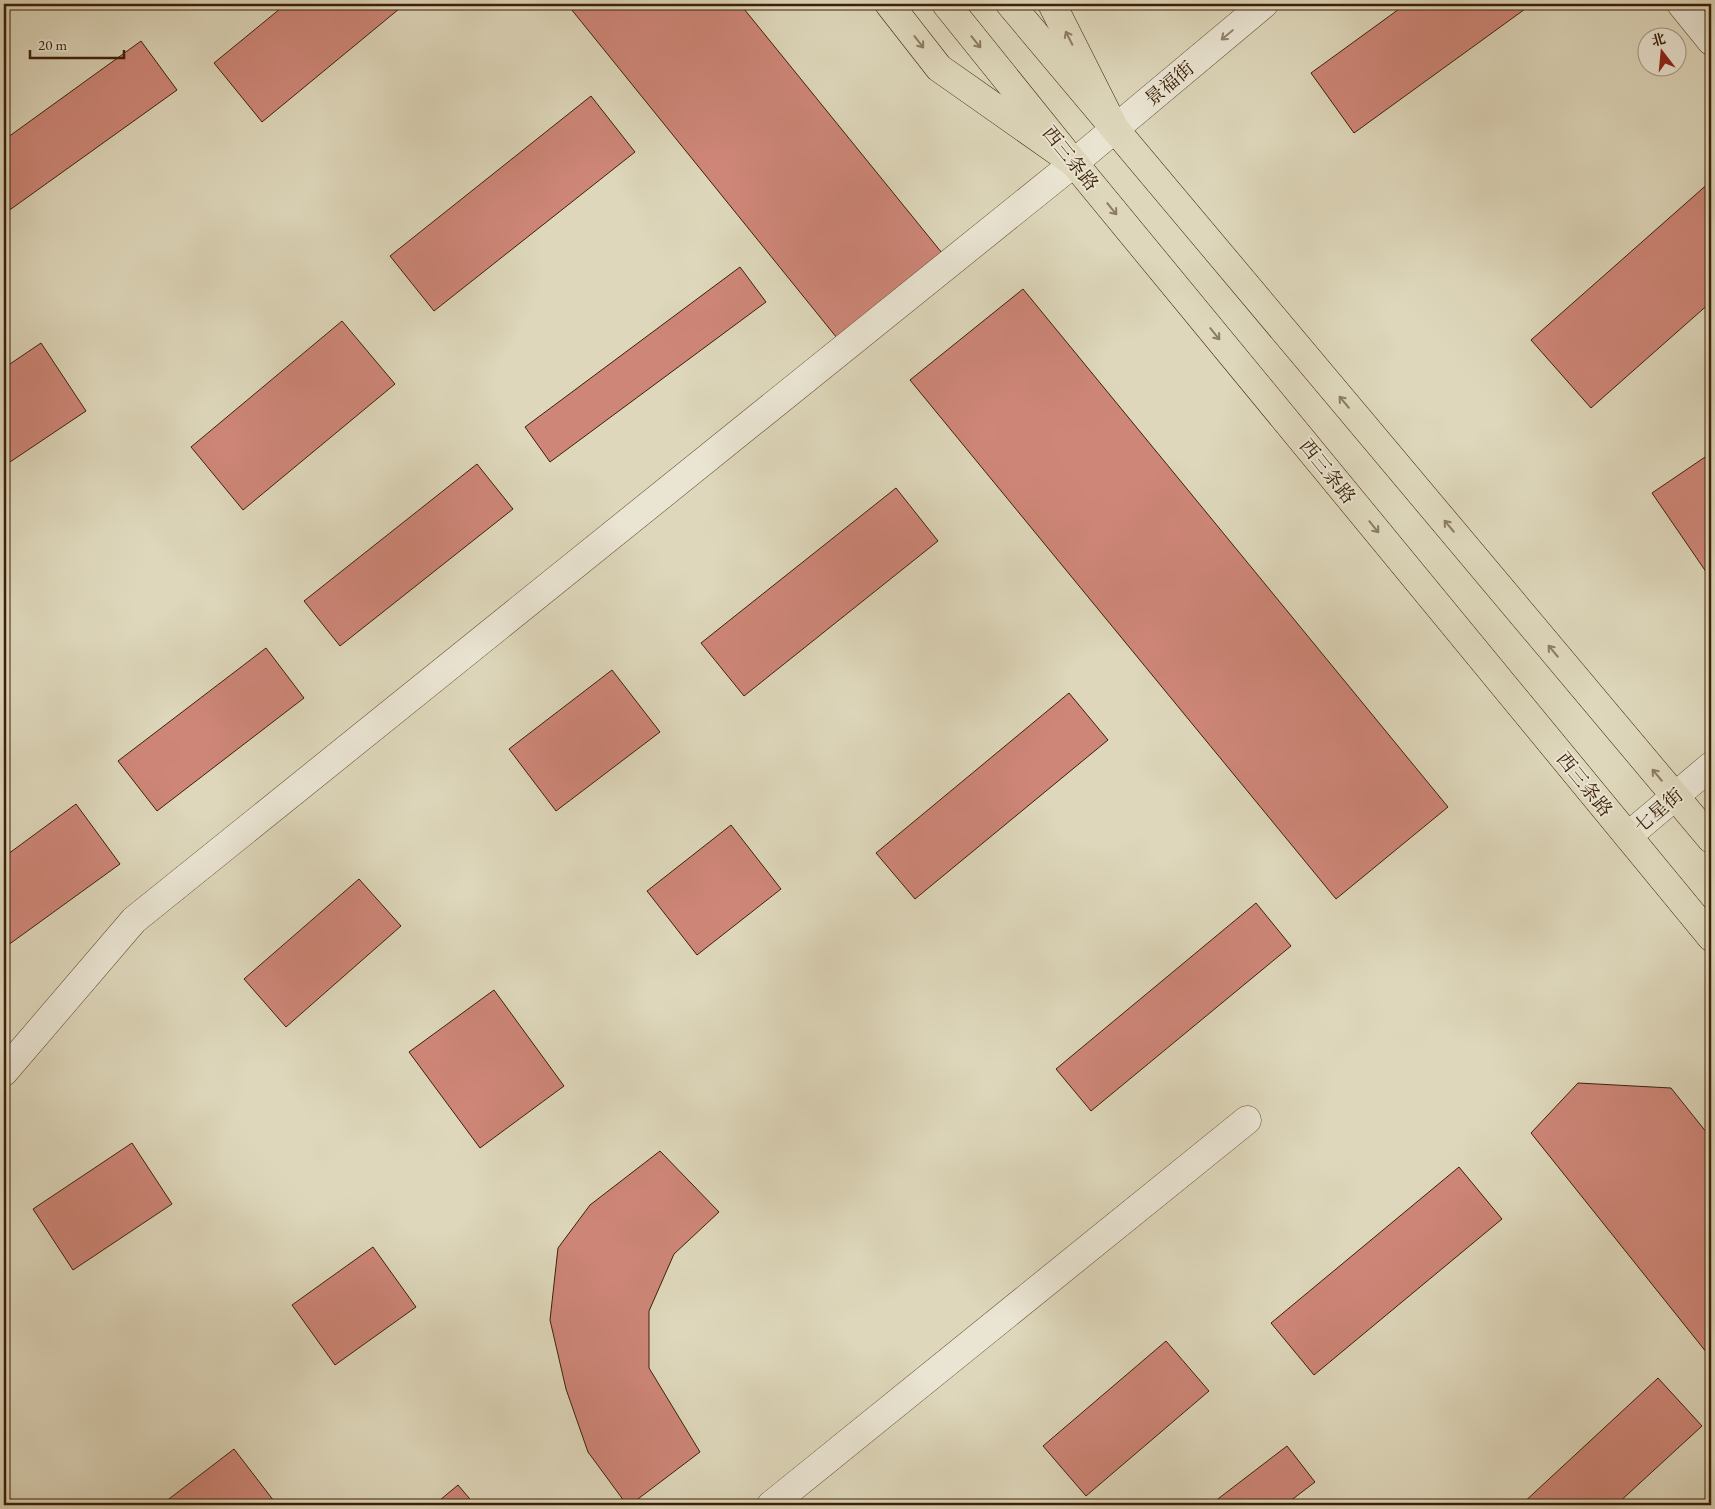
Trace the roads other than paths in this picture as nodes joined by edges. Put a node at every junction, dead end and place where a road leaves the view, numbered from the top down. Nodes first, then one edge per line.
1 (889, 4) edge
2 (946, 4) edge
3 (1010, 4) edge
4 (1052, 4) edge
5 (1264, 4) edge
6 (1115, 129) junction
7 (1074, 163) junction
8 (1711, 766) edge
9 (1675, 796) junction
10 (1628, 836) junction
11 (1711, 839) edge
12 (1711, 937) edge
13 (4, 1072) edge
14 (1247, 1120) dead end
15 (771, 1505) edge

1 -> 7 main road
2 -> 7 main road, 西三条路
3 - 6 main road
6 -> 4 main road
5 -> 6 street, 景福街
6 - 7 street, 景福街
9 -> 6 main road
7 -> 10 main road, 西三条路
7 - 13 street, 景福街
8 - 9 street, 七星街
9 - 10 street, 七星街
9 - 11 main road
10 - 12 main road, 西三条路
14 - 15 street

